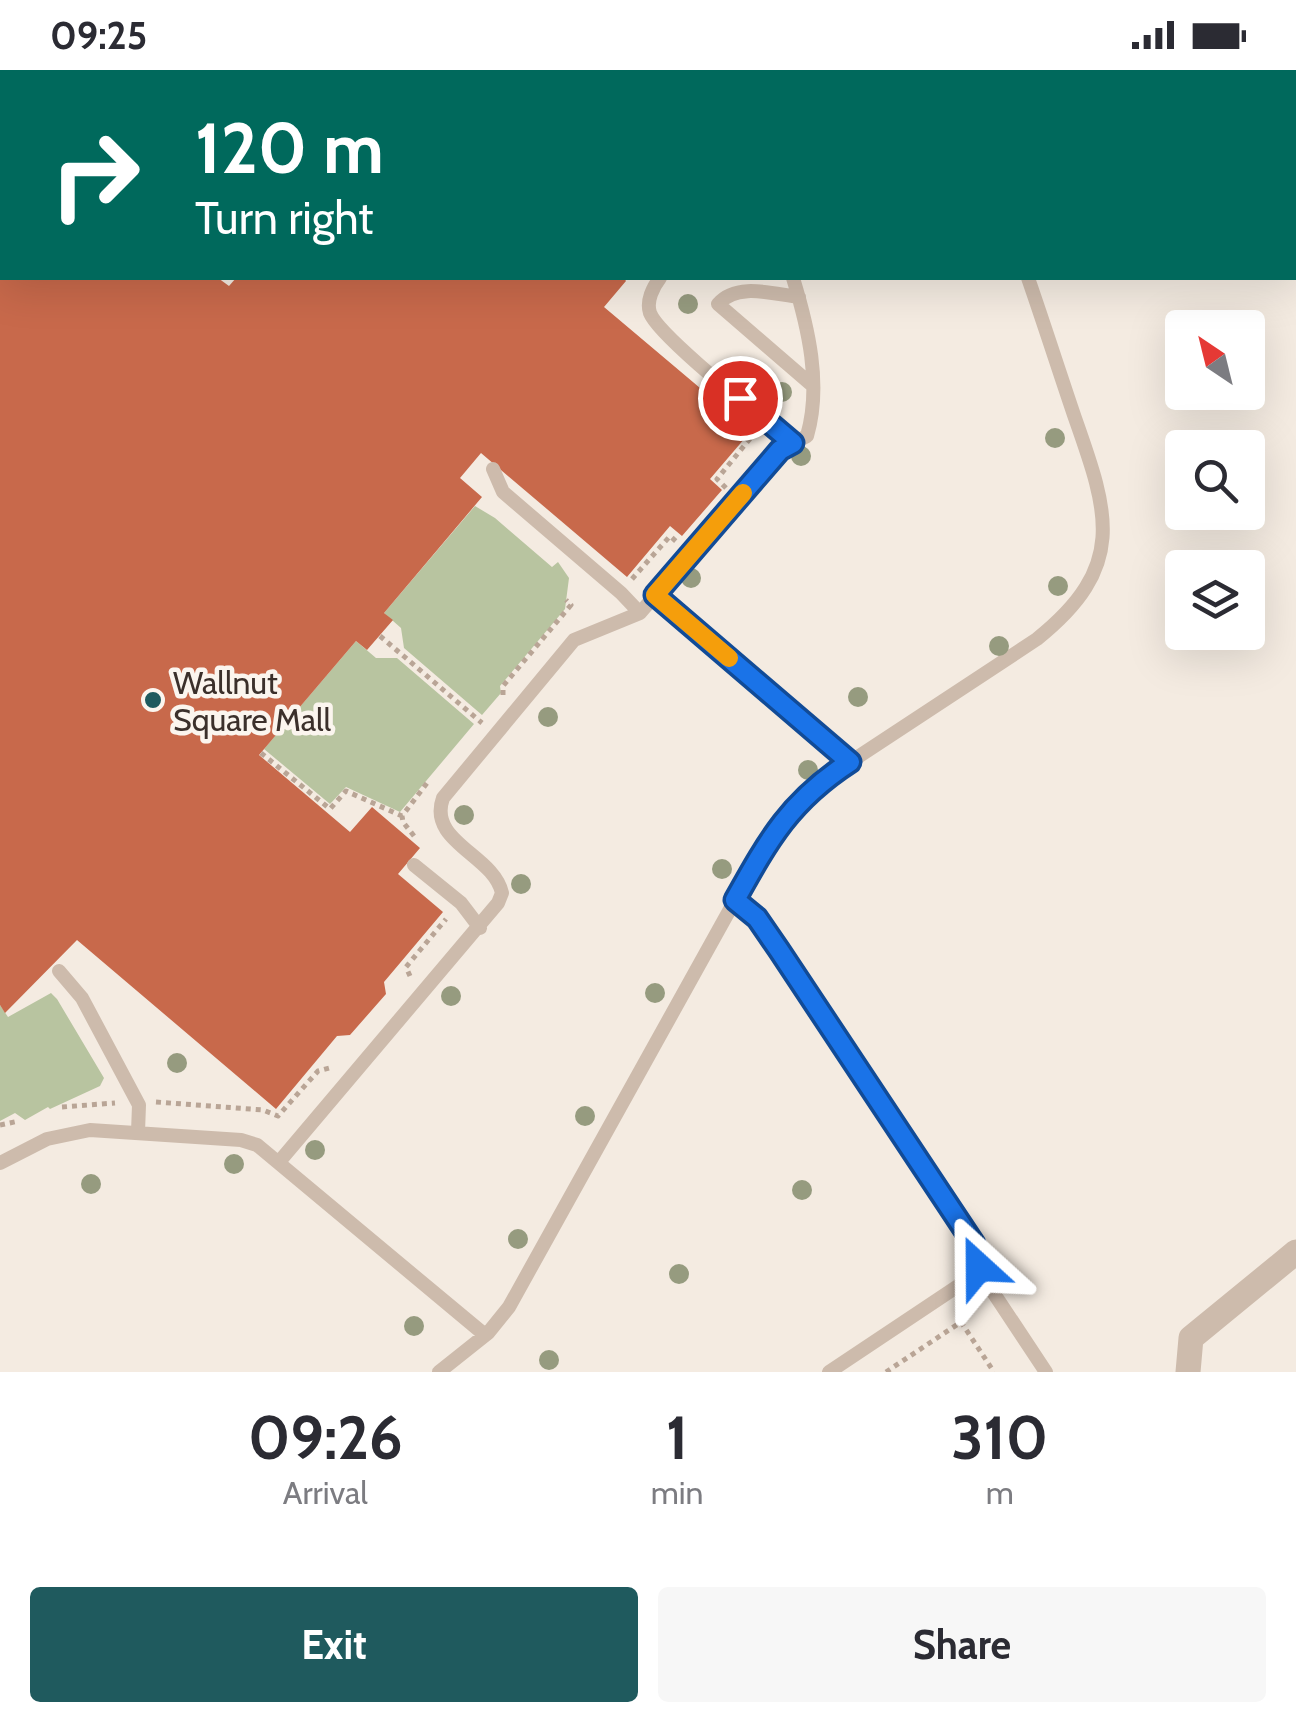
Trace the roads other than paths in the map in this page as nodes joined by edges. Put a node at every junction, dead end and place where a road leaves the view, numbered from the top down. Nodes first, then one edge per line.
1 (659, 280) edge
2 (794, 280) edge
3 (1029, 280) edge
4 (798, 297) junction
5 (814, 386) junction
6 (793, 443) junction
7 (493, 469) dead end
8 (655, 595) junction
9 (640, 613) junction
10 (850, 762) junction
11 (414, 866) dead end
12 (735, 900) junction
13 (480, 928) junction
14 (59, 971) dead end
15 (138, 1132) junction
16 (279, 1162) junction
17 (0, 1164) edge
18 (1296, 1252) edge
19 (977, 1268) junction
20 (484, 1336) junction
21 (439, 1372) edge
22 (829, 1372) edge
23 (1046, 1372) edge
24 (1188, 1372) edge

1 - 6 lane
2 - 4 lane
3 - 10 lane
4 - 5 lane
4 - 5 lane
5 - 6 lane
6 - 8 lane
7 - 9 lane
8 - 9 lane
8 - 10 lane
9 - 13 lane
10 - 12 lane
11 - 13 lane
12 - 19 lane
12 - 20 lane
13 - 16 lane
14 - 15 lane
15 - 16 lane
15 - 17 lane
16 - 20 lane
18 - 24 street
19 - 22 lane
19 - 23 lane
20 - 21 lane

